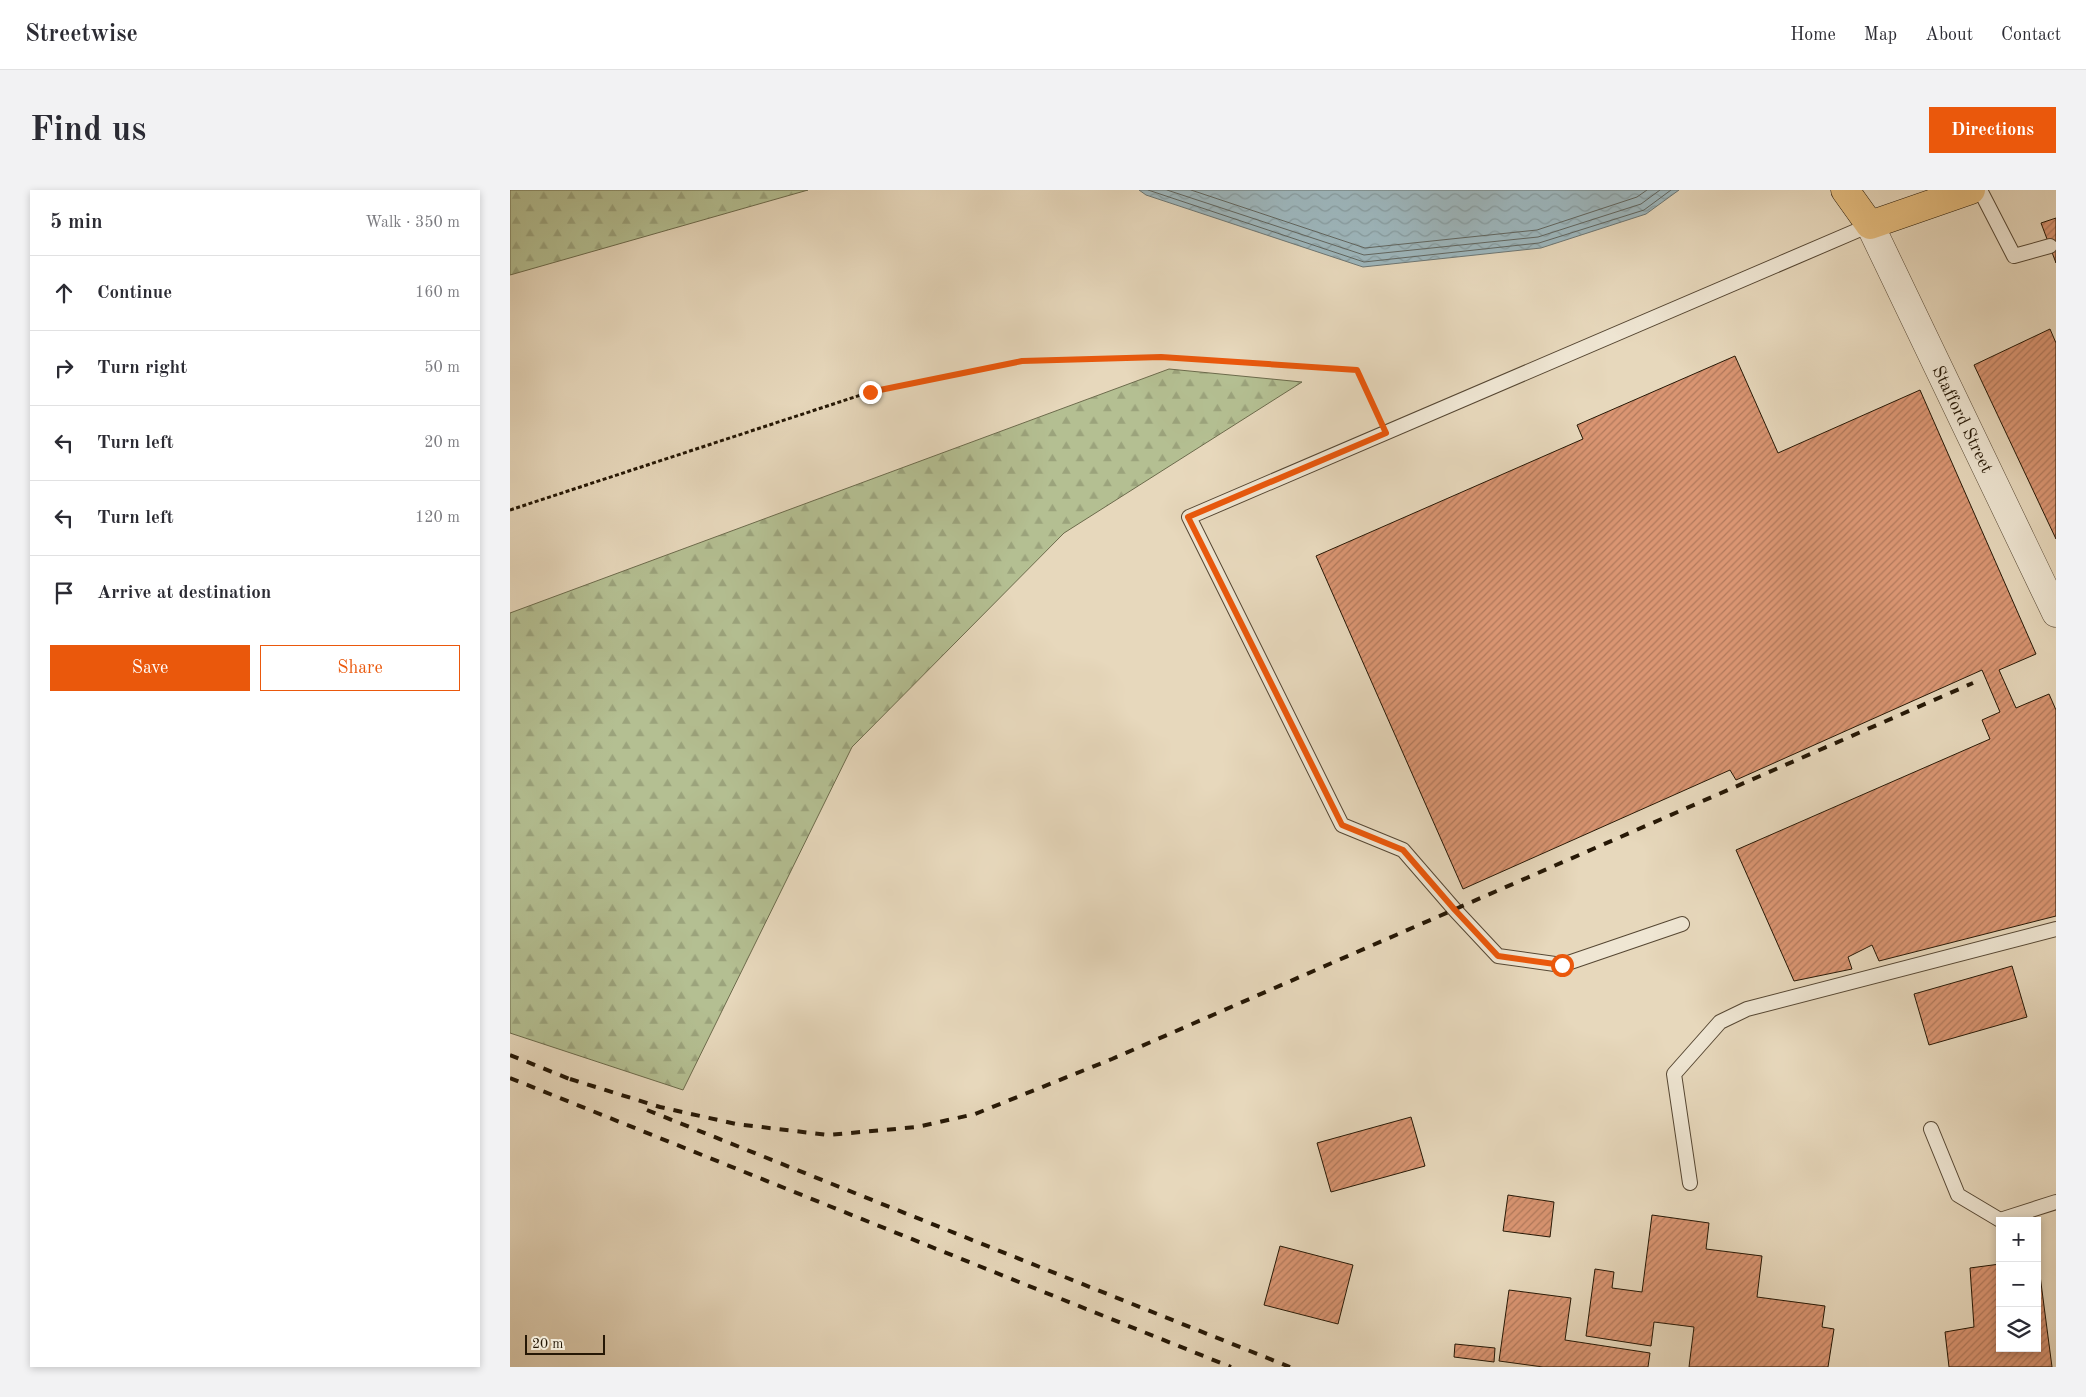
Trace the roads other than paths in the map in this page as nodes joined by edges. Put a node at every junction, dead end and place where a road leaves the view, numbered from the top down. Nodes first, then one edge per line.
1 (1845, 190) edge
2 (1971, 190) edge
3 (1980, 190) edge
4 (1870, 225) junction
5 (2050, 246) dead end
6 (2056, 613) edge
7 (1682, 924) dead end
8 (2056, 929) edge
9 (1931, 1129) dead end
10 (1690, 1184) dead end
11 (2056, 1202) edge

1 - 4 main road
2 - 4 main road
3 - 5 lane
4 - 6 street, Stafford Street
4 - 7 lane
8 - 10 lane
9 - 11 lane

